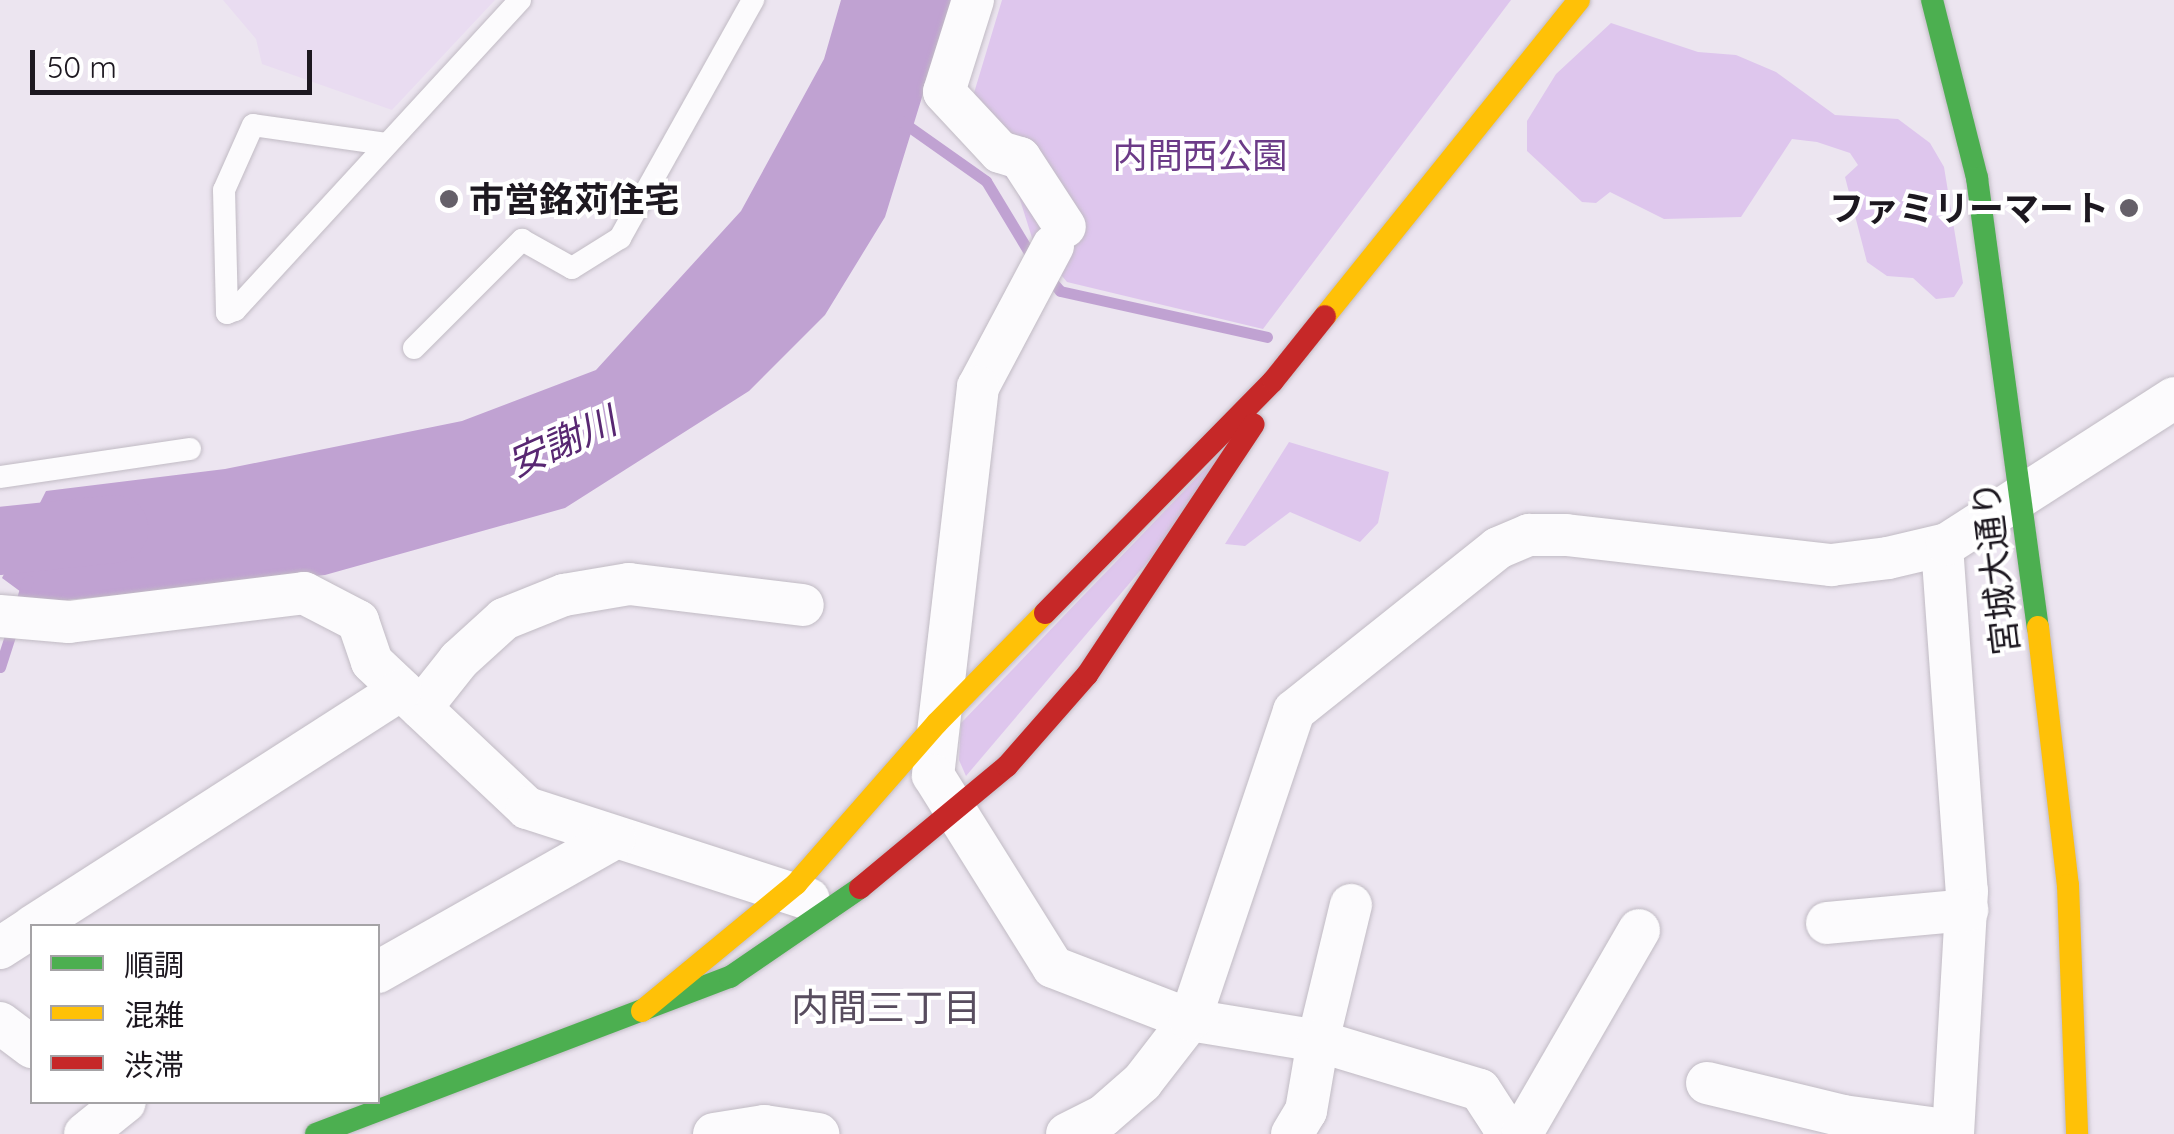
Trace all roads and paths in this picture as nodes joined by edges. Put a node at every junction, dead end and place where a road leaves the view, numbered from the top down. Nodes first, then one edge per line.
1 (520, 0) edge
2 (752, 0) edge
3 (974, 0) edge
4 (1579, 0) edge
5 (1932, 0) edge
6 (386, 144) junction
7 (414, 348) dead end
8 (1273, 381) junction
9 (2174, 398) edge
10 (190, 449) dead end
11 (0, 477) edge
12 (2023, 497) junction
13 (1942, 546) junction
14 (802, 605) dead end
15 (0, 616) edge
16 (411, 699) junction
17 (937, 723) junction
18 (956, 814) junction
19 (615, 838) junction
20 (784, 895) junction
21 (1351, 904) dead end
22 (839, 905) junction
23 (1967, 910) junction
24 (1828, 923) dead end
25 (38, 924) edge
26 (30, 929) edge
27 (1639, 930) dead end
28 (0, 948) edge
29 (380, 971) edge
30 (642, 1011) junction
31 (1190, 1020) junction
32 (0, 1023) edge
33 (1318, 1041) junction
34 (30, 1046) edge
35 (1707, 1084) dead end
36 (1511, 1130) edge
37 (1953, 1132) edge
38 (316, 1134) edge
39 (714, 1134) edge
40 (818, 1134) edge
41 (1066, 1134) edge
42 (1292, 1134) edge
43 (2077, 1134) edge

1 - 6 lane
2 - 7 lane
3 - 17 street
4 - 8 street
5 - 12 street, 宮城大通り
6 - 6 lane
8 - 17 street
8 - 18 street
9 - 12 street
10 - 11 lane
12 - 13 street
12 - 43 street, 宮城大通り
13 - 23 street
13 - 31 street
14 - 16 street
15 - 16 street
16 - 19 street
16 - 25 street
17 - 18 street
17 - 20 street
18 - 22 street
18 - 31 street
19 - 20 street
19 - 29 street
20 - 22 street
20 - 30 street
21 - 33 street
22 - 30 street
23 - 24 street
23 - 37 street
26 - 28 street
27 - 36 street
30 - 38 street
31 - 33 street
31 - 41 street
32 - 34 street
33 - 36 street
33 - 42 street
35 - 37 street
39 - 40 street

